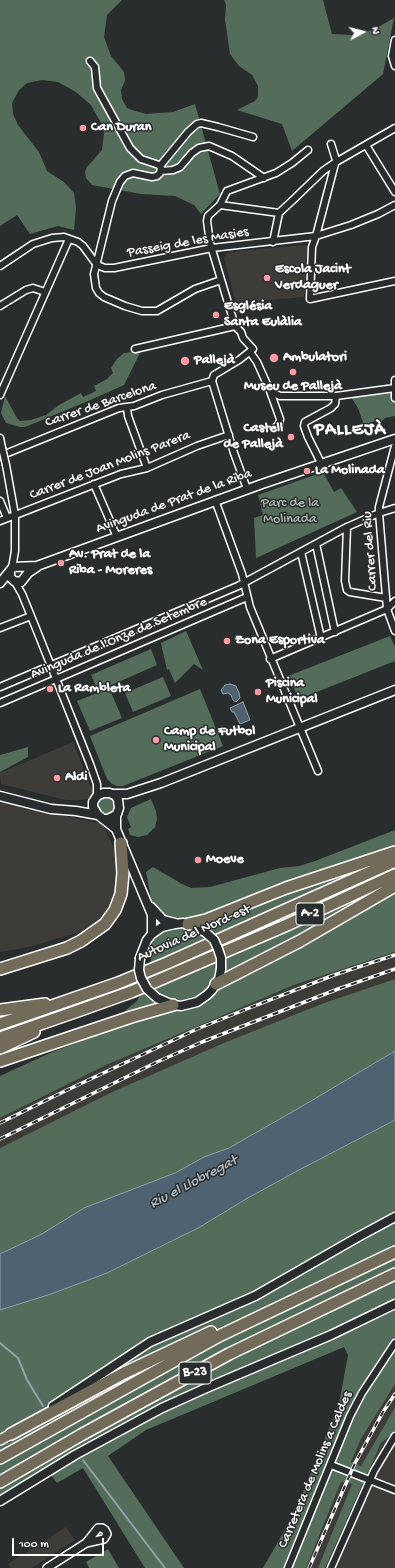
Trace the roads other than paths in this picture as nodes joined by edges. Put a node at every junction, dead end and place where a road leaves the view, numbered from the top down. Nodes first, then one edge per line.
1 (395, 40) edge
2 (90, 61) dead end
3 (395, 66) edge
4 (395, 128) edge
5 (253, 137) dead end
6 (331, 144) dead end
7 (366, 145) junction
8 (308, 150) dead end
9 (336, 162) junction
10 (160, 168) junction
11 (264, 178) junction
12 (395, 192) edge
13 (220, 205) junction
14 (395, 205) edge
15 (279, 213) junction
16 (316, 236) junction
17 (69, 238) junction
18 (273, 242) junction
19 (212, 248) junction
20 (97, 265) junction
21 (0, 266) edge
22 (221, 280) junction
23 (395, 281) edge
24 (45, 292) junction
25 (0, 306) edge
26 (235, 326) junction
27 (135, 349) dead end
28 (250, 352) junction
29 (395, 380) edge
30 (212, 381) junction
31 (395, 388) edge
32 (270, 391) junction
33 (0, 395) edge
34 (336, 396) junction
35 (395, 398) edge
36 (128, 408) junction
37 (276, 427) dead end
38 (229, 435) junction
39 (0, 438) edge
40 (395, 439) edge
41 (395, 446) edge
42 (0, 456) edge
43 (321, 463) junction
44 (147, 468) junction
45 (94, 484) junction
46 (247, 489) junction
47 (215, 500) junction
48 (0, 501) edge
49 (395, 508) edge
50 (379, 512) junction
51 (15, 515) junction
52 (7, 518) junction
53 (0, 521) edge
54 (347, 527) junction
55 (117, 537) junction
56 (316, 544) junction
57 (301, 552) junction
58 (37, 566) junction
59 (16, 569) junction
60 (19, 580) junction
61 (0, 583) edge
62 (244, 583) junction
63 (247, 597) junction
64 (386, 598) junction
65 (395, 601) edge
66 (387, 609) junction
67 (31, 616) junction
68 (0, 628) edge
69 (395, 631) edge
70 (336, 632) junction
71 (321, 638) junction
72 (270, 659) junction
73 (51, 665) junction
74 (56, 679) junction
75 (0, 687) edge
76 (395, 690) edge
77 (0, 703) edge
78 (299, 727) junction
79 (318, 771) dead end
80 (95, 777) junction
81 (161, 783) junction
82 (110, 793) junction
83 (2, 795) edge
84 (95, 799) junction
85 (76, 811) junction
86 (118, 812) junction
87 (101, 817) junction
88 (116, 830) junction
89 (121, 843) junction
90 (395, 852) edge
91 (395, 861) edge
92 (395, 875) edge
93 (395, 886) edge
94 (147, 901) junction
95 (175, 924) junction
96 (188, 924) junction
97 (152, 934) junction
98 (37, 958) junction
99 (0, 964) edge
100 (0, 970) edge
101 (216, 984) junction
102 (69, 1001) junction
103 (173, 1005) junction
104 (0, 1010) edge
105 (60, 1017) junction
106 (0, 1024) edge
107 (0, 1038) edge
108 (0, 1048) edge
109 (40, 1048) junction
110 (0, 1061) edge
111 (0, 1067) edge
112 (395, 1217) edge
113 (395, 1252) edge
114 (395, 1274) edge
115 (395, 1304) edge
116 (262, 1314) junction
117 (395, 1343) edge
118 (11, 1434) junction
119 (395, 1436) edge
120 (0, 1440) edge
121 (0, 1458) edge
122 (331, 1465) junction
123 (369, 1480) junction
124 (0, 1482) edge
125 (395, 1490) edge
126 (0, 1501) edge
127 (95, 1531) junction
128 (100, 1540) junction
129 (86, 1543) junction
130 (47, 1568) edge
131 (288, 1568) edge
132 (331, 1568) edge

1 - 3 street
2 - 10 street
4 - 7 street
5 - 10 street
6 - 9 street
7 - 9 street
7 - 12 street
8 - 11 street
9 - 15 street
9 - 16 street
10 - 11 street
10 - 20 street
11 - 13 street
13 - 15 street
13 - 19 street
14 - 16 street, Passeig de les Masies
15 - 18 street
16 - 18 street, Passeig de les Masies
16 - 23 street
17 - 20 street
17 - 21 street
17 - 24 street
18 - 19 street, Passeig de les Masies
19 - 20 street, Passeig de les Masies
19 - 22 street
20 - 22 street
22 - 26 street
24 - 25 street
24 - 33 street
26 - 27 street
26 - 28 street
28 - 30 street, Carrer de Barcelona
28 - 32 street
29 - 31 street
30 - 36 street, Carrer de Barcelona
30 - 38 street
31 - 34 street
31 - 35 street
32 - 34 street
32 - 37 street
34 - 43 street
36 - 42 street, Carrer de Barcelona
36 - 44 street
38 - 44 street, Carrer de Joan Molins Parera
38 - 46 street
39 - 51 street, bridge
40 - 43 main road, Avinguda de Prat de la Riba
41 - 50 street, Carrer del Riu
43 - 46 main road, Avinguda de Prat de la Riba
44 - 45 street, Carrer de Joan Molins Parera
45 - 51 street, Carrer de Joan Molins Parera
45 - 55 street
46 - 47 main road, Avinguda de Prat de la Riba
47 - 55 main road, Avinguda de Prat de la Riba
47 - 62 street
48 - 52 street
49 - 50 street, Avinguda de l'Onze de Setembre
50 - 54 street, Avinguda de l'Onze de Setembre
50 - 64 street, Carrer del Riu
51 - 52 street, Carrer de Joan Molins Parera
51 - 59 street
52 - 53 street, Carrer de Joan Molins Parera
54 - 56 street, Avinguda de l'Onze de Setembre
54 - 64 street
55 - 58 main road, Avinguda de Prat de la Riba
56 - 57 street, Avinguda de l'Onze de Setembre
56 - 70 street
57 - 62 street, Avinguda de l'Onze de Setembre
57 - 71 street
58 - 59 main road
58 - 60 main road
59 - 60 main road
59 - 60 main road
59 - 61 main road
60 - 61 main road
60 - 67 street
62 - 63 street
62 - 73 street, Avinguda de l'Onze de Setembre
63 - 72 street
63 - 74 street, Avinguda de l'Onze de Setembre
64 - 66 street, Carrer del Riu
65 - 66 street
66 - 69 street, Carrer del Riu
66 - 70 street
67 - 68 street
67 - 73 street
70 - 71 street
71 - 72 street
72 - 78 street
73 - 74 street
73 - 75 street, Avinguda de l'Onze de Setembre
74 - 77 street, Avinguda de l'Onze de Setembre
74 - 80 street
76 - 78 main road
78 - 79 street
78 - 81 main road
80 - 82 street
80 - 84 street
81 - 82 main road
81 - 86 main road
82 - 84 main road
82 - 86 main road
83 - 85 main road
84 - 85 main road
84 - 87 main road
85 - 87 main road
86 - 87 main road
86 - 88 main road
87 - 88 main road
88 - 89 main road
89 - 94 main road
89 - 98 highway
90 - 96 highway
91 - 102 highway, Autovia del Nord-est / A-2
92 - 105 highway, Autovia del Nord-est / A-2
93 - 101 highway
94 - 95 main road
94 - 97 main road
95 - 96 main road
95 - 97 main road
96 - 101 main road, bridge
97 - 103 main road, bridge
98 - 99 highway
98 - 100 highway
101 - 103 main road
102 - 104 highway
102 - 106 highway, Autovia del Nord-est / A-2
103 - 109 highway
105 - 107 highway, Autovia del Nord-est / A-2
105 - 108 highway
109 - 110 highway
109 - 111 highway
112 - 118 main road
113 - 116 highway, B-23
114 - 124 highway, B-23
115 - 126 main road
116 - 118 highway
116 - 121 highway, B-23
117 - 122 street, Carretera de Molins a Caldes
118 - 120 main road
119 - 123 street
122 - 123 street
122 - 131 street, Carretera de Molins a Caldes
123 - 125 street
123 - 132 street
127 - 128 street
127 - 128 street
127 - 129 street
128 - 129 street
129 - 130 street

